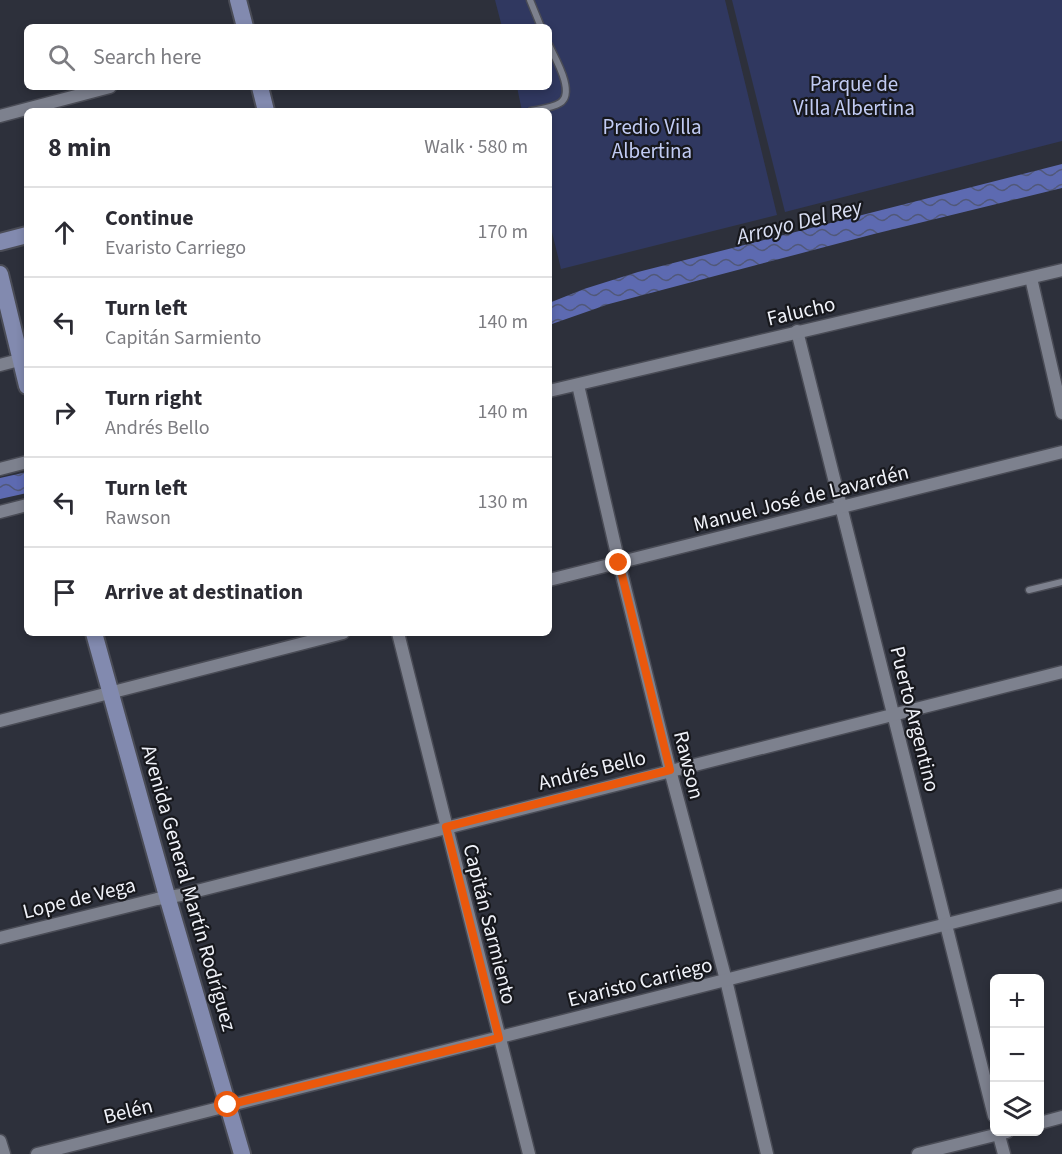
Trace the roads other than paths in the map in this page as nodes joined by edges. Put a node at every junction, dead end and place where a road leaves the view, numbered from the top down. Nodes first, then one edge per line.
1 (238, 0) edge
2 (530, 0) edge
3 (243, 24) edge
4 (540, 24) edge
5 (552, 52) edge
6 (99, 90) edge
7 (261, 90) edge
8 (30, 108) edge
9 (265, 108) edge
10 (544, 108) edge
11 (24, 110) edge
12 (0, 116) edge
13 (24, 236) edge
14 (0, 242) edge
15 (1062, 270) edge
16 (0, 274) edge
17 (1030, 278) junction
18 (797, 331) junction
19 (23, 359) edge
20 (0, 365) edge
21 (578, 385) junction
22 (552, 390) edge
23 (1062, 413) edge
24 (1062, 452) edge
25 (24, 463) edge
26 (0, 469) edge
27 (24, 506) edge
28 (841, 508) junction
29 (0, 512) edge
30 (619, 563) junction
31 (552, 579) edge
32 (1062, 582) edge
33 (1029, 590) dead end
34 (95, 636) edge
35 (331, 636) edge
36 (399, 636) edge
37 (1062, 672) edge
38 (110, 693) junction
39 (893, 714) junction
40 (0, 721) edge
41 (670, 770) junction
42 (446, 827) junction
43 (1062, 895) edge
44 (167, 896) junction
45 (947, 924) junction
46 (0, 938) edge
47 (726, 980) junction
48 (499, 1038) junction
49 (990, 1100) edge
50 (228, 1105) junction
51 (1062, 1117) edge
52 (1044, 1122) edge
53 (990, 1135) edge
54 (1002, 1136) edge
55 (0, 1141) edge
56 (4, 1154) edge
57 (37, 1154) edge
58 (242, 1154) edge
59 (529, 1154) edge
60 (767, 1154) edge
61 (918, 1154) edge
62 (1004, 1154) edge

1 - 3 main road
2 - 4 lane
5 - 10 lane
6 - 8 street
7 - 9 main road
11 - 12 street
13 - 14 main road
15 - 17 street, Falucho
16 - 19 main road
17 - 18 street, Falucho
17 - 23 street
18 - 21 street, Falucho
18 - 28 street, Puerto Argentino
19 - 20 street
21 - 22 street, Falucho
21 - 30 street, Rawson
24 - 28 street, Manuel José de Lavardén
25 - 26 street
27 - 29 street
28 - 30 street, Manuel José de Lavardén
28 - 39 street, Puerto Argentino
30 - 31 street, Manuel José de Lavardén
30 - 41 street, Rawson
32 - 33 lane
34 - 38 main road, Avenida General Martín Rodríguez
35 - 38 street
36 - 42 street, Capitán Sarmiento
37 - 39 street, Andrés Bello
38 - 40 street
38 - 44 main road, Avenida General Martín Rodríguez
39 - 41 street, Andrés Bello
39 - 45 street, Puerto Argentino
41 - 42 street, Andrés Bello
41 - 47 street, Rawson
42 - 44 street, Andrés Bello
42 - 48 street, Capitán Sarmiento
43 - 45 street, Evaristo Carriego
44 - 46 street, Lope de Vega
44 - 50 main road, Avenida General Martín Rodríguez
45 - 47 street, Evaristo Carriego
45 - 49 street, Puerto Argentino
47 - 48 street, Evaristo Carriego
47 - 60 street, Rawson
48 - 50 street, Evaristo Carriego
48 - 59 street, Capitán Sarmiento
50 - 57 street, Belén
50 - 58 main road, Avenida General Martín Rodríguez
51 - 52 street
53 - 61 street
54 - 62 street
55 - 56 street

